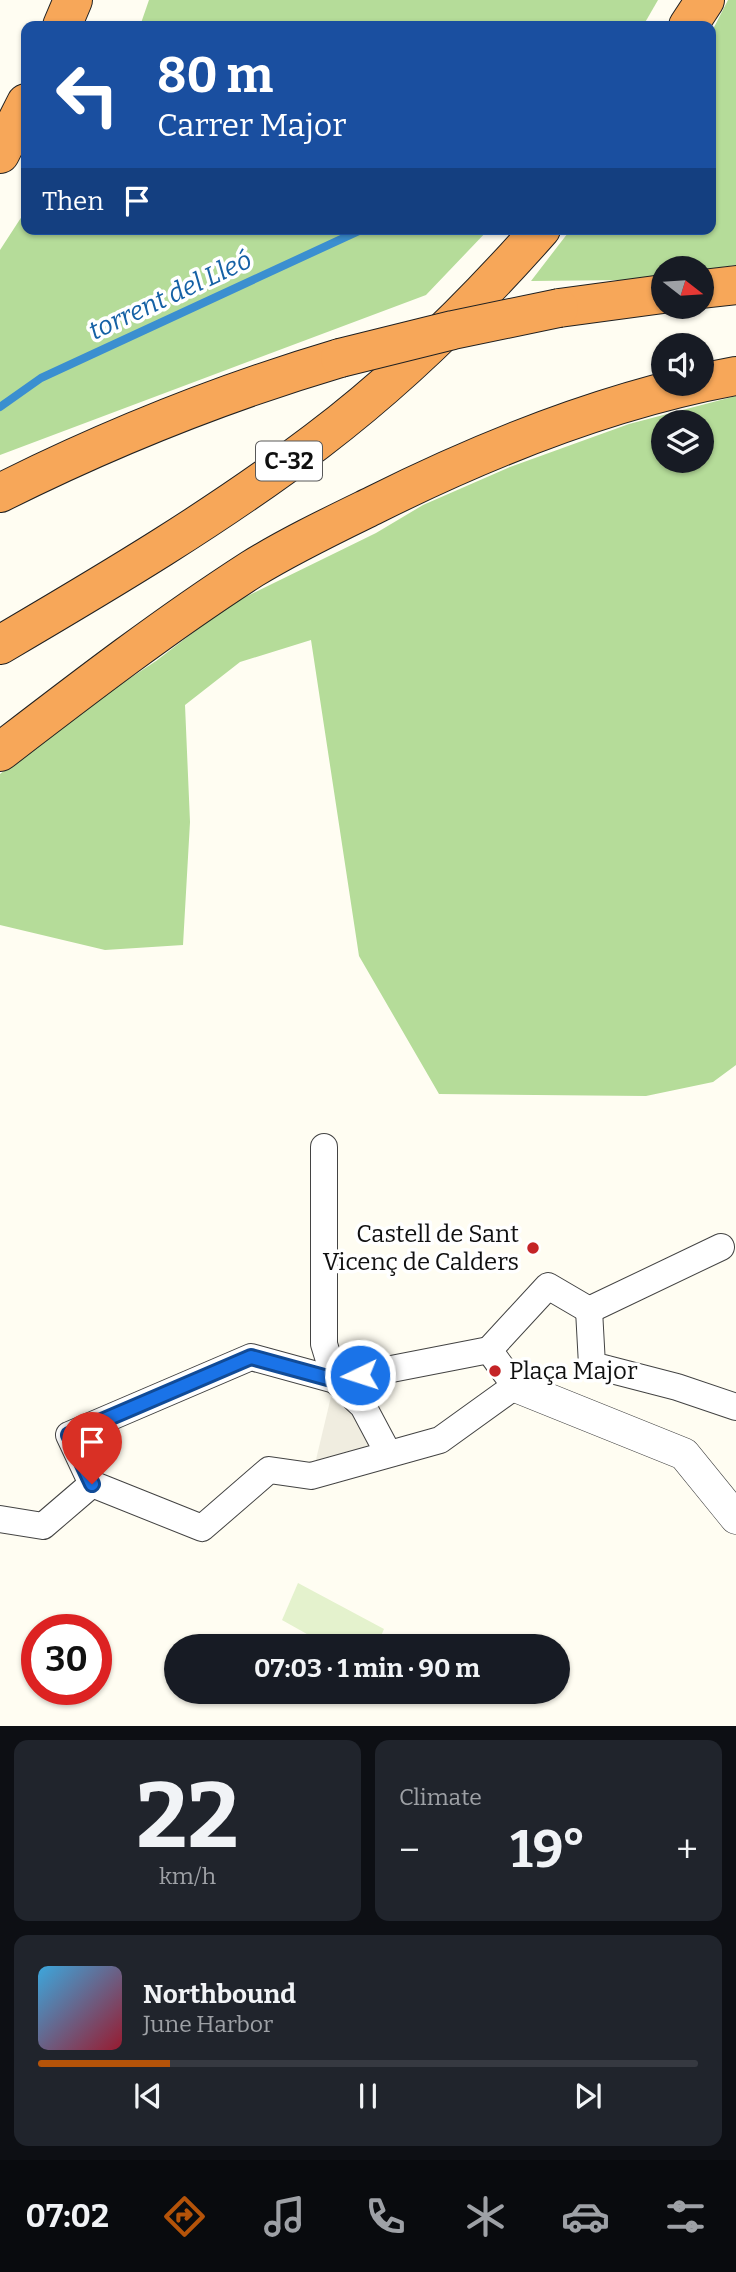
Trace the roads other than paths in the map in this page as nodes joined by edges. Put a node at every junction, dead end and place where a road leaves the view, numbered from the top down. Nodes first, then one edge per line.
1 (73, 0) edge
2 (705, 0) edge
3 (64, 21) edge
4 (691, 21) edge
5 (21, 113) edge
6 (0, 154) edge
7 (536, 235) edge
8 (736, 285) edge
9 (714, 288) edge
10 (651, 296) edge
11 (736, 376) edge
12 (0, 493) edge
13 (0, 645) edge
14 (0, 752) edge
15 (324, 1147) dead end
16 (721, 1247) dead end
17 (589, 1310) junction
18 (489, 1350) junction
19 (335, 1380) junction
20 (515, 1386) junction
21 (736, 1407) edge
22 (388, 1453) junction
23 (92, 1484) junction
24 (736, 1518) edge
25 (0, 1519) edge

1 - 3 highway
2 - 4 highway
5 - 6 highway
7 - 13 highway, C-32
8 - 9 highway
10 - 12 highway, bridge
11 - 14 highway
15 - 19 street
16 - 17 street
17 - 18 street
17 - 21 street
18 - 19 street
18 - 20 street
19 - 22 street
19 - 23 street
20 - 22 street
20 - 24 street
22 - 23 street
23 - 25 street

